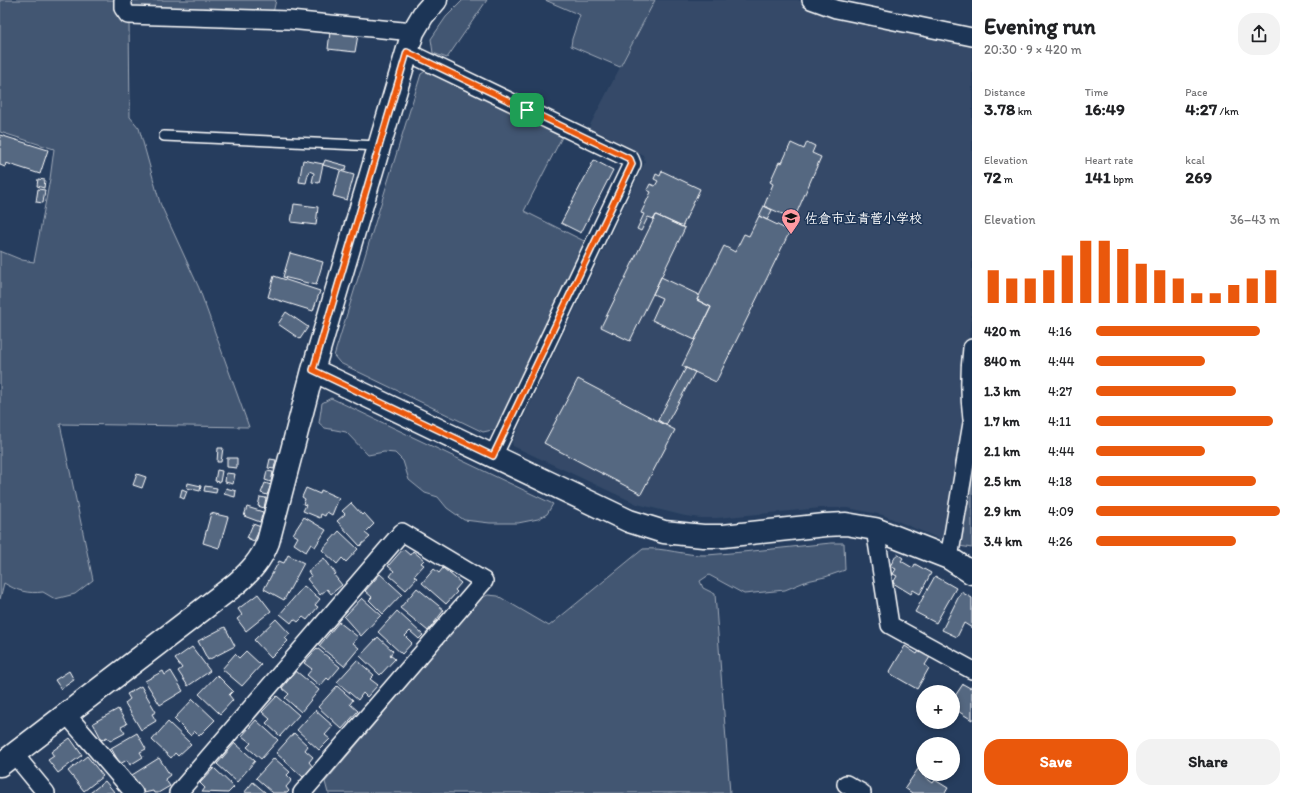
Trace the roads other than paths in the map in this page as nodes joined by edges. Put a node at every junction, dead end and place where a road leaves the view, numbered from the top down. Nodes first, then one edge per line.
1 (124, 0) edge
2 (436, 0) edge
3 (811, 0) edge
4 (972, 38) edge
5 (410, 42) junction
6 (164, 136) dead end
7 (379, 146) junction
8 (972, 348) edge
9 (313, 370) junction
10 (972, 419) edge
11 (972, 423) edge
12 (493, 456) junction
13 (876, 529) junction
14 (949, 558) junction
15 (972, 573) edge
16 (972, 670) edge
17 (67, 715) junction
18 (7, 760) edge
19 (846, 784) dead end
20 (317, 786) edge
21 (46, 793) edge
22 (134, 793) edge
23 (178, 793) edge
24 (302, 793) edge
25 (862, 793) edge

1 - 5 street
2 - 5 street
3 - 4 street
5 - 7 street
5 - 12 street
6 - 7 lane
7 - 9 street
8 - 10 street
9 - 12 street
9 - 17 street
11 - 14 street
12 - 13 street
13 - 14 street
13 - 16 street
14 - 15 street
17 - 18 street
17 - 22 street
18 - 21 street
19 - 25 street
20 - 23 street
20 - 24 street

